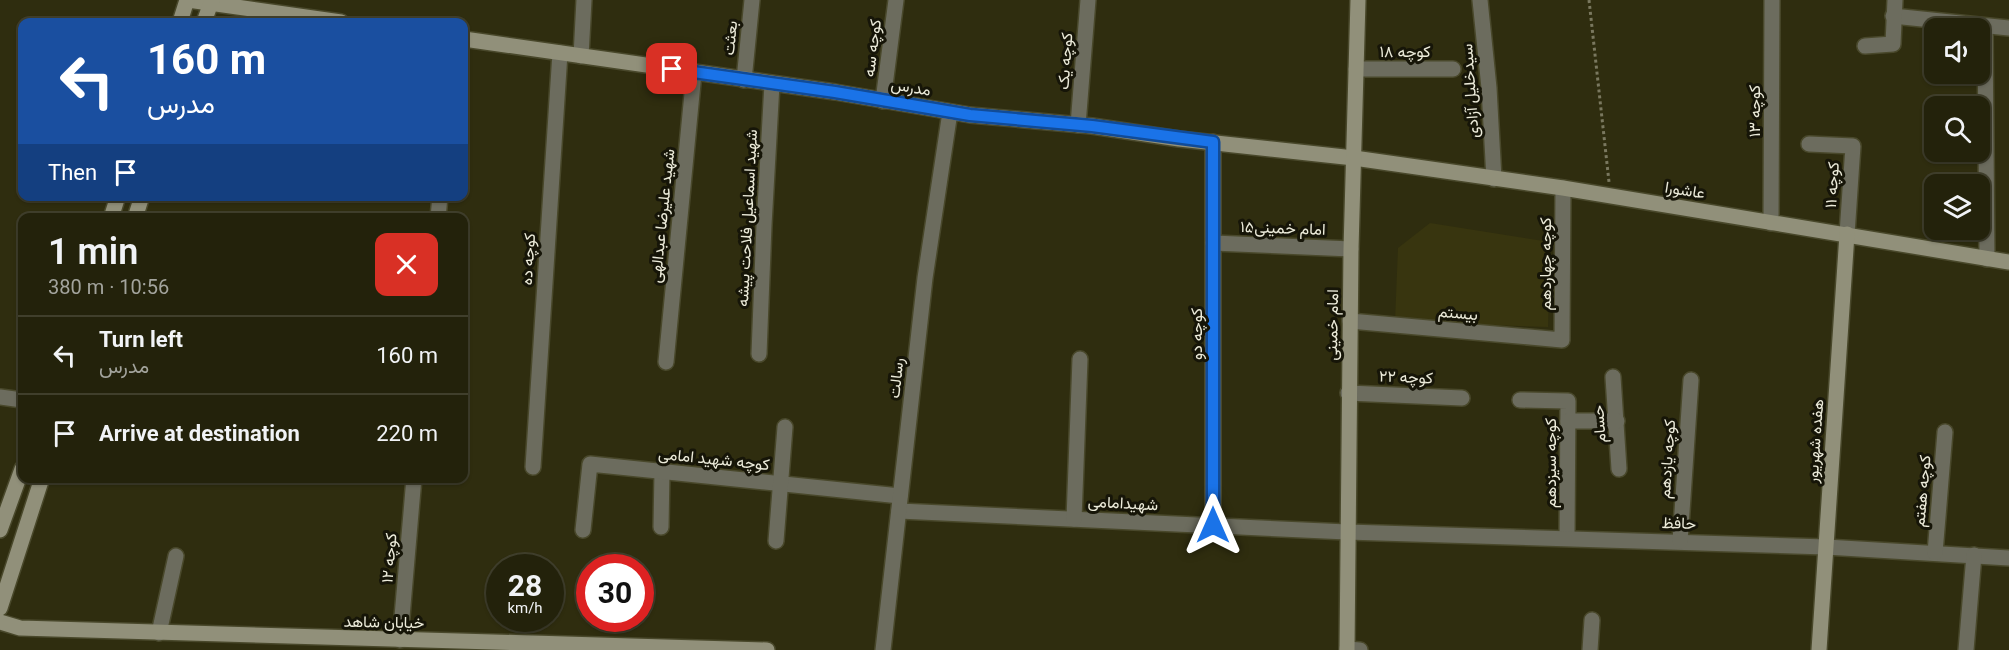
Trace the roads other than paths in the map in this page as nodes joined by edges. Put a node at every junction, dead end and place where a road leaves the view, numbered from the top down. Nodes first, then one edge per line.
1 (188, 0) edge
2 (584, 0) edge
3 (752, 0) edge
4 (896, 0) edge
5 (1088, 0) edge
6 (1358, 0) edge
7 (1480, 0) edge
8 (1772, 0) edge
9 (1895, 0) edge
10 (211, 2) edge
11 (1893, 16) junction
12 (181, 18) edge
13 (205, 18) edge
14 (305, 18) edge
15 (1924, 20) edge
16 (1990, 27) edge
17 (2009, 28) edge
18 (468, 40) edge
19 (1865, 46) dead end
20 (560, 53) junction
21 (581, 56) junction
22 (1356, 69) junction
23 (1453, 69) dead end
24 (694, 73) junction
25 (744, 80) junction
26 (772, 84) junction
27 (1985, 84) edge
28 (883, 101) junction
29 (950, 112) junction
30 (1078, 125) junction
31 (1213, 142) junction
32 (1809, 144) dead end
33 (1354, 158) junction
34 (1494, 179) junction
35 (1563, 188) junction
36 (1771, 223) junction
37 (1846, 234) junction
38 (1213, 243) junction
39 (1351, 249) junction
40 (1987, 259) junction
41 (2009, 262) edge
42 (1350, 321) junction
43 (1562, 340) joint
44 (759, 354) dead end
45 (1080, 359) dead end
46 (666, 362) dead end
47 (1613, 377) dead end
48 (1691, 380) dead end
49 (1348, 393) junction
50 (0, 397) edge
51 (1462, 398) dead end
52 (18, 399) edge
53 (1520, 400) dead end
54 (1568, 421) junction
55 (1617, 421) junction
56 (785, 427) dead end
57 (1945, 432) dead end
58 (532, 467) dead end
59 (1619, 469) dead end
60 (662, 472) junction
61 (18, 480) edge
62 (40, 483) edge
63 (414, 483) edge
64 (782, 484) junction
65 (900, 503) junction
66 (1074, 519) junction
67 (1213, 525) junction
68 (661, 527) dead end
69 (0, 530) edge
70 (583, 530) dead end
71 (1347, 531) junction
72 (1567, 538) junction
73 (776, 541) dead end
74 (1680, 541) junction
75 (1826, 547) junction
76 (1935, 553) junction
77 (1974, 555) junction
78 (176, 556) dead end
79 (2009, 558) edge
80 (0, 608) edge
81 (1592, 620) dead end
82 (0, 622) edge
83 (159, 633) junction
84 (400, 640) junction
85 (289, 644) edge
86 (560, 647) edge
87 (767, 650) edge
88 (883, 650) edge
89 (1351, 650) edge
90 (1590, 650) edge
91 (1819, 650) edge
92 (1966, 650) edge

1 - 10 street
1 - 12 street
2 - 21 street
3 - 25 street, بعثت
4 - 28 street, کوچه سه
5 - 30 street, کوچه یک
6 - 22 street, امام خمینی
7 - 34 street, سیدخلیل آزادی
8 - 36 street, کوچه ۱۳
9 - 11 street
10 - 13 street
10 - 14 street
11 - 15 street
11 - 19 street
16 - 17 street
18 - 20 street, مدرس
20 - 21 street, مدرس
20 - 58 street, کوچه ده
21 - 24 street, مدرس
22 - 23 street, کوچه ۱۸
22 - 33 street, امام خمینی
24 - 25 street, مدرس
24 - 46 street, شهید علیرضا عبدالهی
25 - 26 street, مدرس
26 - 28 street, مدرس
26 - 44 street, شهید اسماعیل فلاحت پیشه
27 - 40 street
28 - 29 street, مدرس
29 - 30 street, مدرس
29 - 65 street, رسالت
30 - 31 street, مدرس
31 - 33 street, مدرس
31 - 38 street, کوچه دو
32 - 37 street, کوچه ۱۱
33 - 34 street, عاشورا
33 - 39 street, امام خمینی
34 - 35 street, عاشورا
35 - 36 street, عاشورا
35 - 43 street, کوچه چهاردهم
36 - 37 street, عاشورا
37 - 40 street, عاشورا
37 - 75 street, هفده شهریور
38 - 39 street, امام خمینی۱۵
38 - 67 street, کوچه دو
39 - 42 street, امام خمینی
40 - 41 street, عاشورا
42 - 43 street, بیستم
42 - 49 street, امام خمینی
45 - 66 street
47 - 55 street, حسام
48 - 74 street, کوچه یازدهم
49 - 51 street, کوچه ۲۲
49 - 71 street, امام خمینی
50 - 52 street
53 - 54 street, کوچه سیزدهم
54 - 55 street
54 - 72 street, کوچه سیزدهم
55 - 59 street, حسام
56 - 64 street
57 - 76 street, کوچه هفتم
60 - 64 street, کوچه شهید امامی
60 - 68 street
60 - 70 street, کوچه شهید امامی
61 - 69 street
62 - 80 street
63 - 84 street, کوچه ۱۲
64 - 65 street, کوچه شهید امامی
64 - 73 street
65 - 66 street, شهیدامامی
65 - 88 street, رسالت
66 - 67 street, شهیدامامی
67 - 71 street, شهیدامامی
71 - 72 street, حافظ
71 - 89 street, امام خمینی
72 - 74 street, حافظ
74 - 75 street, حافظ
75 - 76 street, حافظ
75 - 91 street, هفده شهریور
76 - 77 street, حافظ
77 - 79 street, حافظ
77 - 92 street
78 - 83 street
81 - 90 street
82 - 83 street, خیابان شاهد
83 - 85 street, خیابان شاهد
84 - 85 street, خیابان شاهد
84 - 86 street, خیابان شاهد
86 - 87 street, خیابان شاهد

